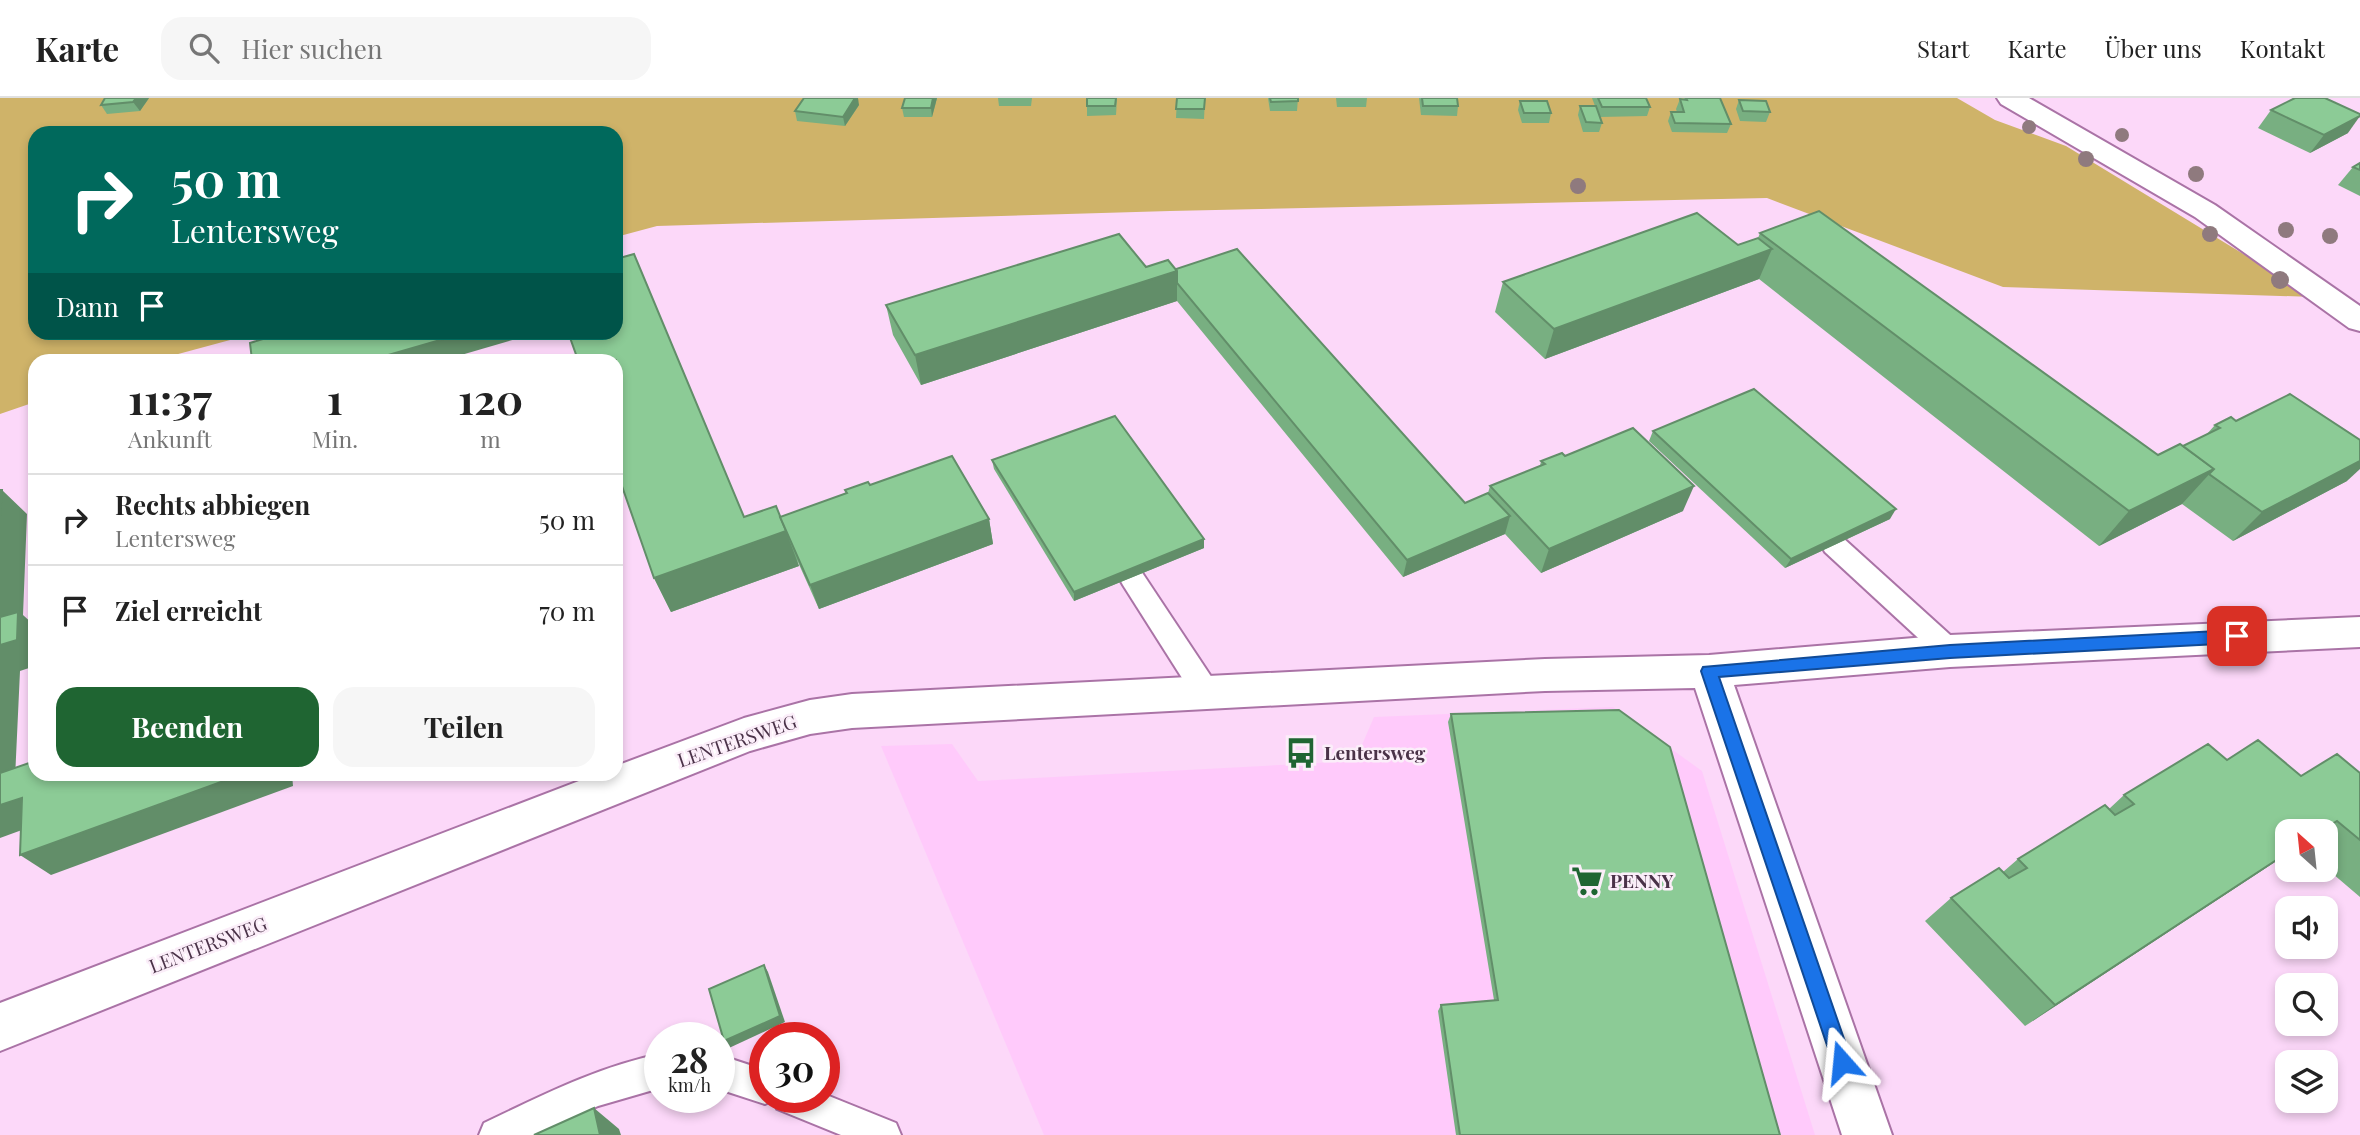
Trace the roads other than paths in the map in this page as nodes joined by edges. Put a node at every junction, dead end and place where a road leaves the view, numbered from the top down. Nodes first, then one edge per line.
1 (2010, 98) edge
2 (2360, 321) edge
3 (1834, 545) edge
4 (1132, 578) edge
5 (2360, 632) edge
6 (1950, 651) junction
7 (1709, 671) junction
8 (1206, 692) junction
9 (0, 1027) edge
10 (644, 1074) edge
11 (829, 1113) edge
12 (496, 1135) edge
13 (884, 1135) edge
14 (1867, 1135) edge

1 - 2 street
3 - 6 lane
4 - 8 lane
5 - 6 street, LENTERSWEG
6 - 7 street, LENTERSWEG
7 - 8 street, LENTERSWEG
7 - 14 street
8 - 9 street, LENTERSWEG
10 - 12 lane
11 - 13 lane

